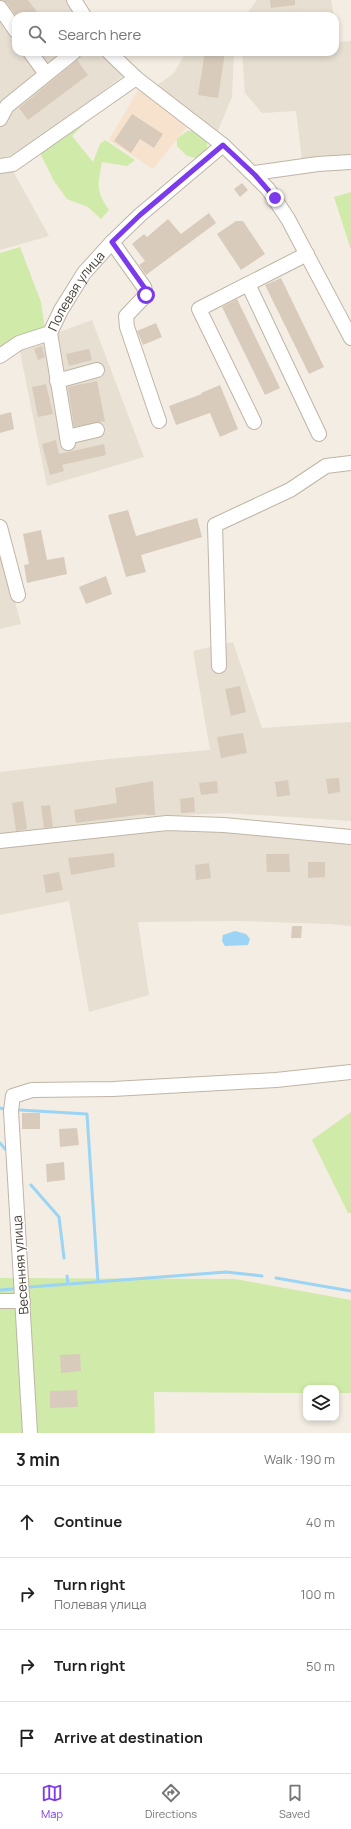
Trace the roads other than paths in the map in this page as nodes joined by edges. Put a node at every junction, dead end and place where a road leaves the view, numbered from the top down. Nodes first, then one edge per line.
1 (74, 0) edge
2 (0, 8) edge
3 (82, 12) edge
4 (12, 25) edge
5 (33, 56) edge
6 (69, 56) edge
7 (113, 56) edge
8 (46, 74) junction
9 (136, 78) junction
10 (0, 119) edge
11 (223, 145) junction
12 (351, 162) edge
13 (0, 166) edge
14 (254, 174) junction
15 (112, 242) junction
16 (308, 254) junction
17 (248, 284) junction
18 (50, 333) junction
19 (351, 338) edge
20 (0, 356) edge
21 (96, 370) dead end
22 (57, 380) junction
23 (160, 421) dead end
24 (254, 422) dead end
25 (97, 430) dead end
26 (319, 434) dead end
27 (351, 463) edge
28 (0, 527) edge
29 (18, 595) dead end
30 (219, 666) dead end
31 (351, 837) edge
32 (0, 841) edge
33 (351, 1072) edge
34 (23, 1301) junction
35 (0, 1302) edge
36 (30, 1433) edge

1 - 3 street
2 - 4 street
5 - 8 street
6 - 8 street
7 - 9 street
8 - 10 street
9 - 11 street
9 - 13 street
11 - 14 street
11 - 15 street, Полевая улица
12 - 14 street
14 - 16 street
15 - 18 street, Полевая улица
15 - 23 street
16 - 17 street
16 - 19 street
17 - 24 street
17 - 26 street
18 - 20 street
18 - 22 street, Полевая улица
21 - 22 street
22 - 25 street, Полевая улица
27 - 30 street
28 - 29 street
31 - 32 street
33 - 34 street, Весенняя улица
34 - 35 street
34 - 36 street, Весенняя улица

